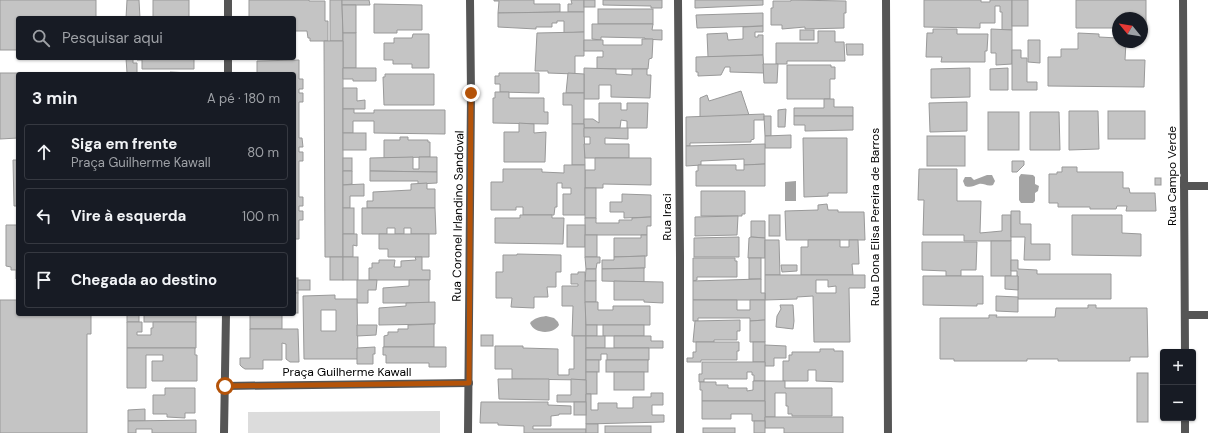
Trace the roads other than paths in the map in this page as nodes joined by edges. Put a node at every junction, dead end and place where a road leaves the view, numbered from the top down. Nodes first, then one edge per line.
1 (228, 0) edge
2 (470, 0) edge
3 (678, 0) edge
4 (886, 0) edge
5 (1183, 0) edge
6 (228, 16) edge
7 (228, 60) edge
8 (228, 72) edge
9 (1184, 186) junction
10 (1208, 186) edge
11 (1185, 315) junction
12 (1208, 315) edge
13 (226, 316) edge
14 (1185, 349) edge
15 (469, 383) junction
16 (225, 386) junction
17 (1185, 421) edge
18 (224, 433) edge
19 (468, 433) edge
20 (680, 433) edge
21 (888, 433) edge
22 (1185, 433) edge

1 - 6 street
2 - 15 street, Rua Coronel Irlandino Sandoval
3 - 20 street, Rua Iraci
4 - 21 street, Rua Dona Elisa Pereira de Barros
5 - 9 street, Rua Campo Verde
7 - 8 street
9 - 10 street
9 - 11 street, Rua Campo Verde
11 - 12 street
11 - 14 street, Rua Campo Verde
13 - 16 street
15 - 16 street, Praça Guilherme Kawall
15 - 19 street, Rua Coronel Irlandino Sandoval
16 - 18 street
17 - 22 street

